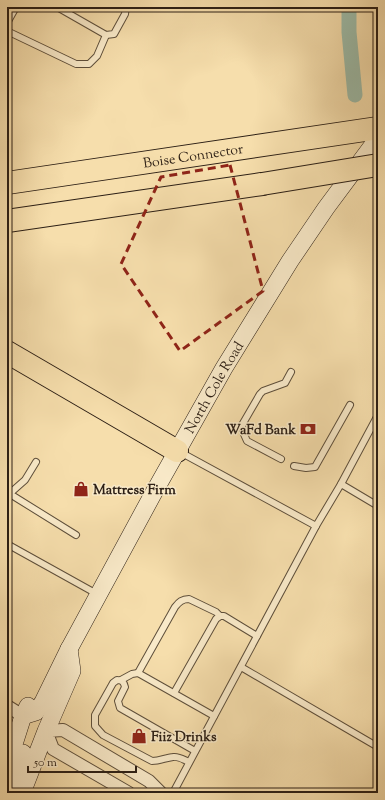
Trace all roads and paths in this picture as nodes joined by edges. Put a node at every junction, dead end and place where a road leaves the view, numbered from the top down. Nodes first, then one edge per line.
1 (16, 7) edge
2 (57, 7) edge
3 (126, 7) edge
4 (7, 22) edge
5 (7, 32) edge
6 (106, 35) junction
7 (378, 128) edge
8 (378, 138) edge
9 (378, 165) edge
10 (7, 183) edge
11 (7, 220) edge
12 (7, 352) edge
13 (291, 372) dead end
14 (350, 405) dead end
15 (378, 415) edge
16 (177, 451) junction
17 (281, 459) dead end
18 (36, 462) dead end
19 (294, 466) dead end
20 (341, 484) junction
21 (8, 495) edge
22 (378, 506) edge
23 (316, 526) junction
24 (76, 535) dead end
25 (7, 544) edge
26 (98, 595) junction
27 (220, 616) junction
28 (257, 636) junction
29 (69, 649) junction
30 (241, 667) junction
31 (138, 674) junction
32 (121, 680) junction
33 (174, 693) junction
34 (7, 706) edge
35 (23, 716) junction
36 (214, 716) junction
37 (46, 731) junction
38 (378, 747) edge
39 (195, 751) junction
40 (189, 762) junction
41 (7, 766) edge
42 (9, 793) edge
43 (22, 793) edge
44 (129, 793) edge
45 (161, 793) edge
46 (173, 793) edge

1 - 4 lane
2 - 6 lane
3 - 6 lane
5 - 6 lane
7 - 10 highway, Boise Connector
8 - 16 main road, North Cole Road
9 - 11 highway, bridge
12 - 16 highway
13 - 17 lane
14 - 19 lane
15 - 20 lane
16 - 23 lane
16 - 26 main road, North Cole Road
18 - 21 lane
20 - 22 lane
20 - 23 lane
21 - 24 lane
23 - 28 lane
25 - 26 lane
26 - 29 main road, North Cole Road
27 - 28 lane
27 - 31 lane
27 - 33 lane
28 - 30 lane
29 - 35 main road, North Cole Road
29 - 37 main road
30 - 36 lane
30 - 38 lane
31 - 32 lane
31 - 33 lane
32 - 39 lane
32 - 40 lane
33 - 36 lane
34 - 35 street
35 - 41 main road, North Cole Road
35 - 42 main road
36 - 39 lane
37 - 43 main road
37 - 44 street
37 - 45 street
39 - 40 lane
40 - 46 lane

